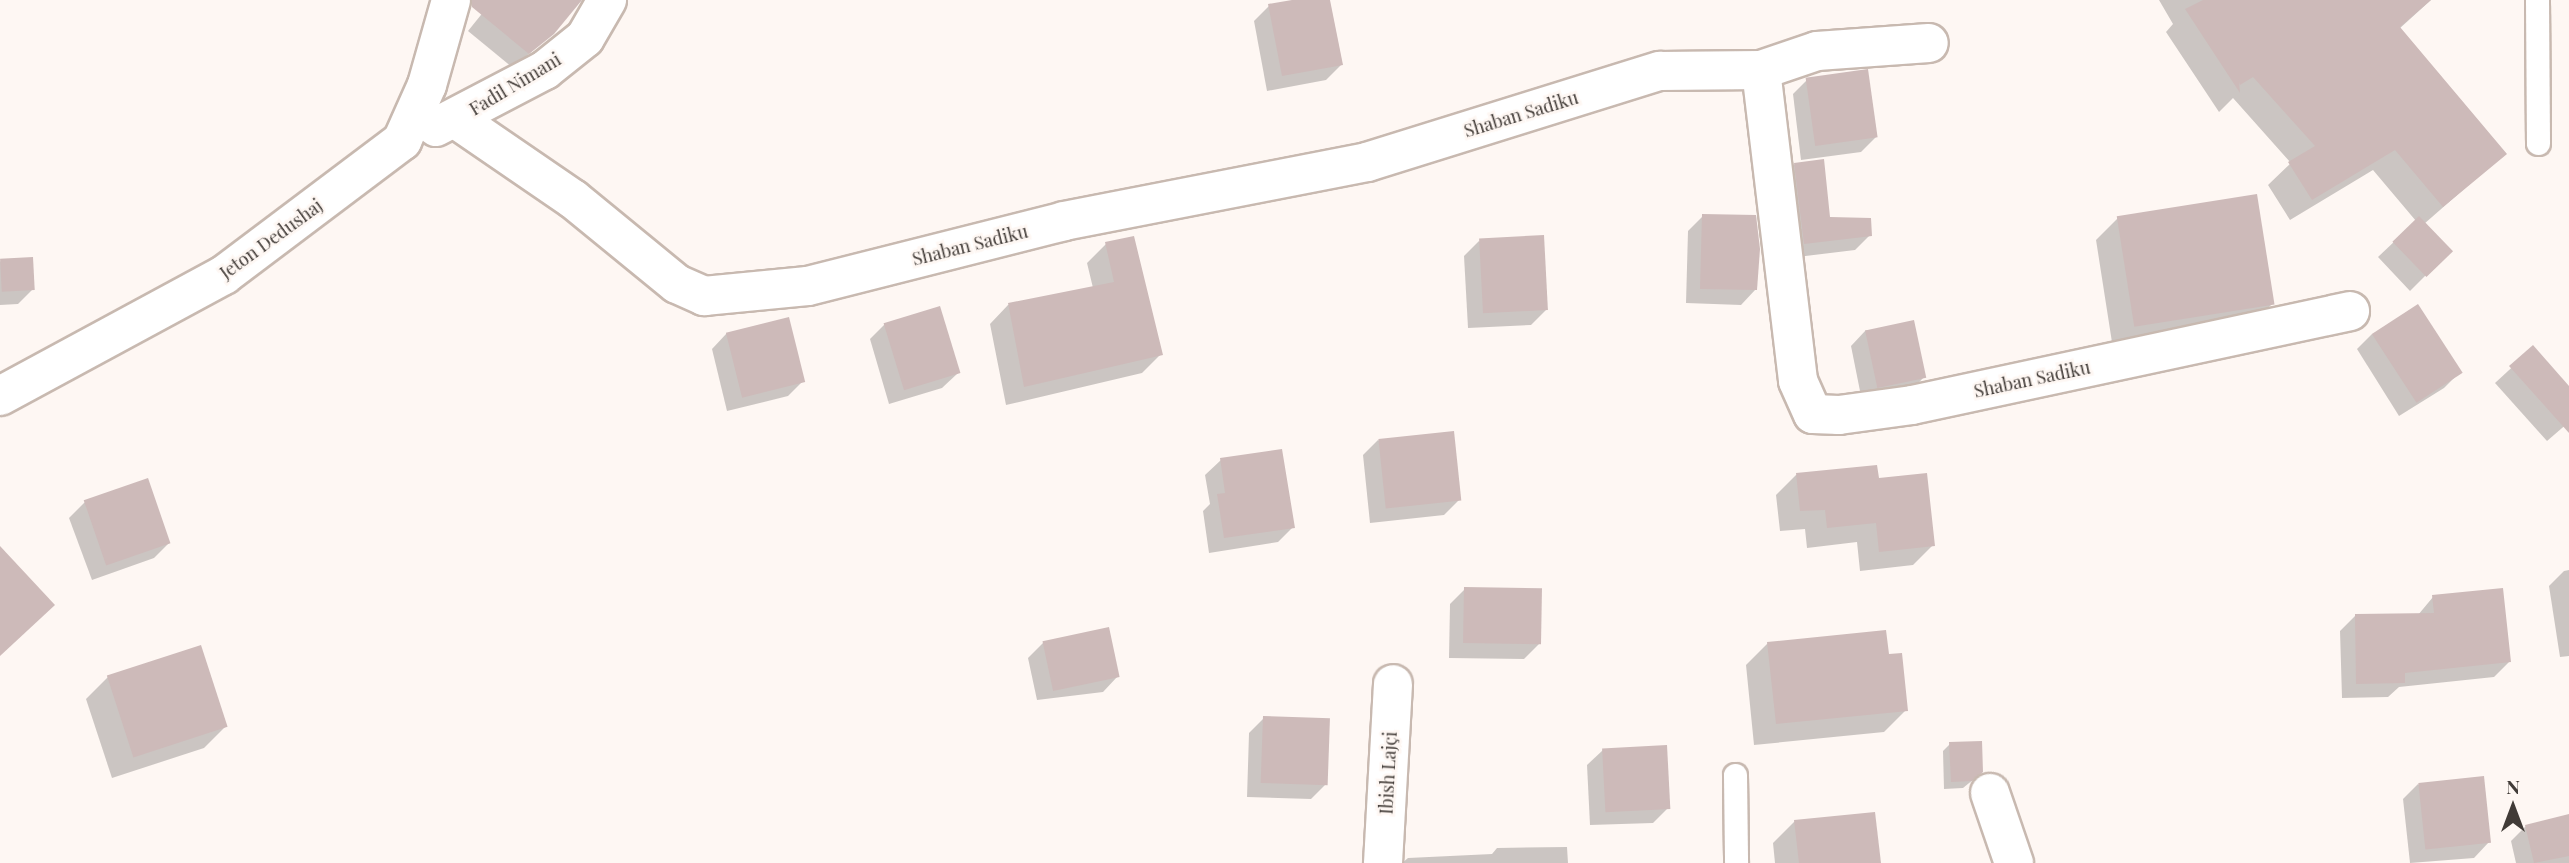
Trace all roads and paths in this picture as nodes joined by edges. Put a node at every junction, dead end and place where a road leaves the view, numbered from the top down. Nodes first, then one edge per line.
1 (451, 0) edge
2 (607, 0) edge
3 (2537, 0) edge
4 (1929, 43) dead end
5 (1761, 70) junction
6 (456, 119) junction
7 (402, 141) junction
8 (2538, 143) dead end
9 (2350, 311) dead end
10 (0, 396) edge
11 (1393, 684) dead end
12 (1735, 775) dead end
13 (1990, 793) dead end
14 (1383, 863) edge
15 (1736, 863) edge
16 (2014, 863) edge

1 - 7 street, Jeton Dedushaj
2 - 6 street, Fadil Nimani
3 - 8 lane
4 - 5 street
5 - 6 street, Shaban Sadiku
5 - 9 street, Shaban Sadiku
6 - 7 street, Fadil Nimani
7 - 10 street, Jeton Dedushaj
11 - 14 street, Ibish Lajçi
12 - 15 lane
13 - 16 street

